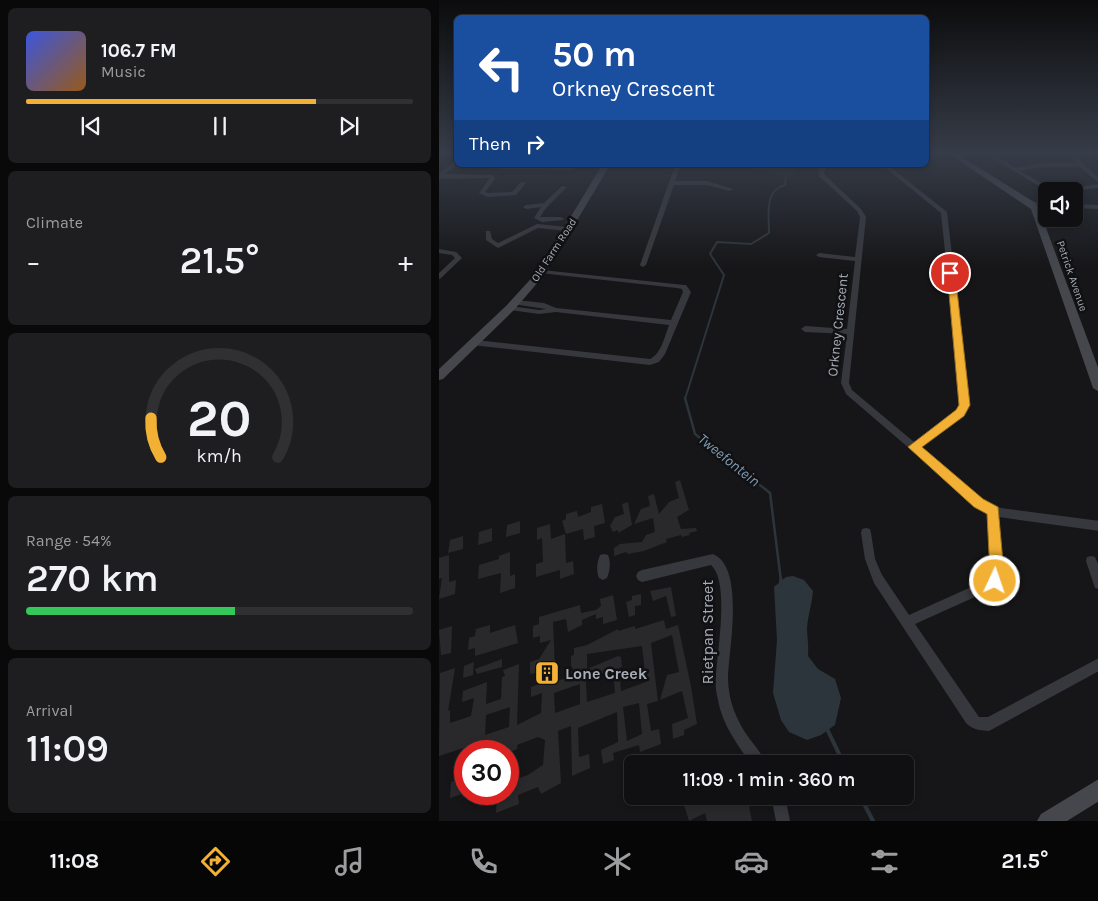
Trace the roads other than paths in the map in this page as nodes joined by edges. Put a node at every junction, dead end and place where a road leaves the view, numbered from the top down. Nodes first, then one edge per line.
1 (482, 192) edge
2 (515, 192) edge
3 (559, 192) edge
4 (589, 192) edge
5 (669, 192) edge
6 (839, 192) edge
7 (919, 192) edge
8 (1013, 192) edge
9 (1031, 204) junction
10 (1038, 204) edge
11 (546, 205) junction
12 (1083, 206) edge
13 (1098, 206) edge
14 (526, 207) dead end
15 (561, 219) dead end
16 (569, 226) junction
17 (487, 232) dead end
18 (439, 251) edge
19 (819, 255) dead end
20 (859, 259) junction
21 (643, 265) dead end
22 (542, 272) junction
23 (439, 277) edge
24 (513, 305) junction
25 (673, 323) junction
26 (805, 329) dead end
27 (851, 332) junction
28 (475, 343) junction
29 (1093, 359) edge
30 (444, 372) edge
31 (439, 381) edge
32 (1098, 388) edge
33 (914, 447) junction
34 (994, 511) junction
35 (1098, 526) edge
36 (866, 533) dead end
37 (604, 559) dead end
38 (1091, 561) dead end
39 (603, 574) dead end
40 (642, 576) dead end
41 (1098, 584) edge
42 (906, 622) junction
43 (1098, 664) edge
44 (753, 755) edge
45 (1098, 789) edge
46 (780, 805) edge
47 (783, 821) edge
48 (1048, 821) edge

1 - 2 street
3 - 11 street
4 - 16 street, Old Farm Road
5 - 21 street
6 - 20 street, Orkney Crescent
7 - 33 street
8 - 9 street
9 - 10 street
9 - 29 street, Petrick Avenue
11 - 14 street
11 - 15 street
12 - 13 street
16 - 17 street
16 - 22 street, Old Farm Road
18 - 23 street
19 - 20 street
20 - 27 street, Orkney Crescent
22 - 24 street, Old Farm Road
22 - 25 street
24 - 25 street
24 - 28 street, Old Farm Road
25 - 28 street
26 - 27 street
27 - 33 street, Orkney Crescent
28 - 30 street, Old Farm Road
29 - 32 street, Petrick Avenue
30 - 31 street, Old Farm Road
33 - 34 street, Orkney Crescent
34 - 35 street, Orkney Crescent
34 - 42 street
36 - 42 street
37 - 39 street
38 - 41 street
40 - 44 street, Rietpan Street
42 - 43 street
45 - 48 street
46 - 47 street

